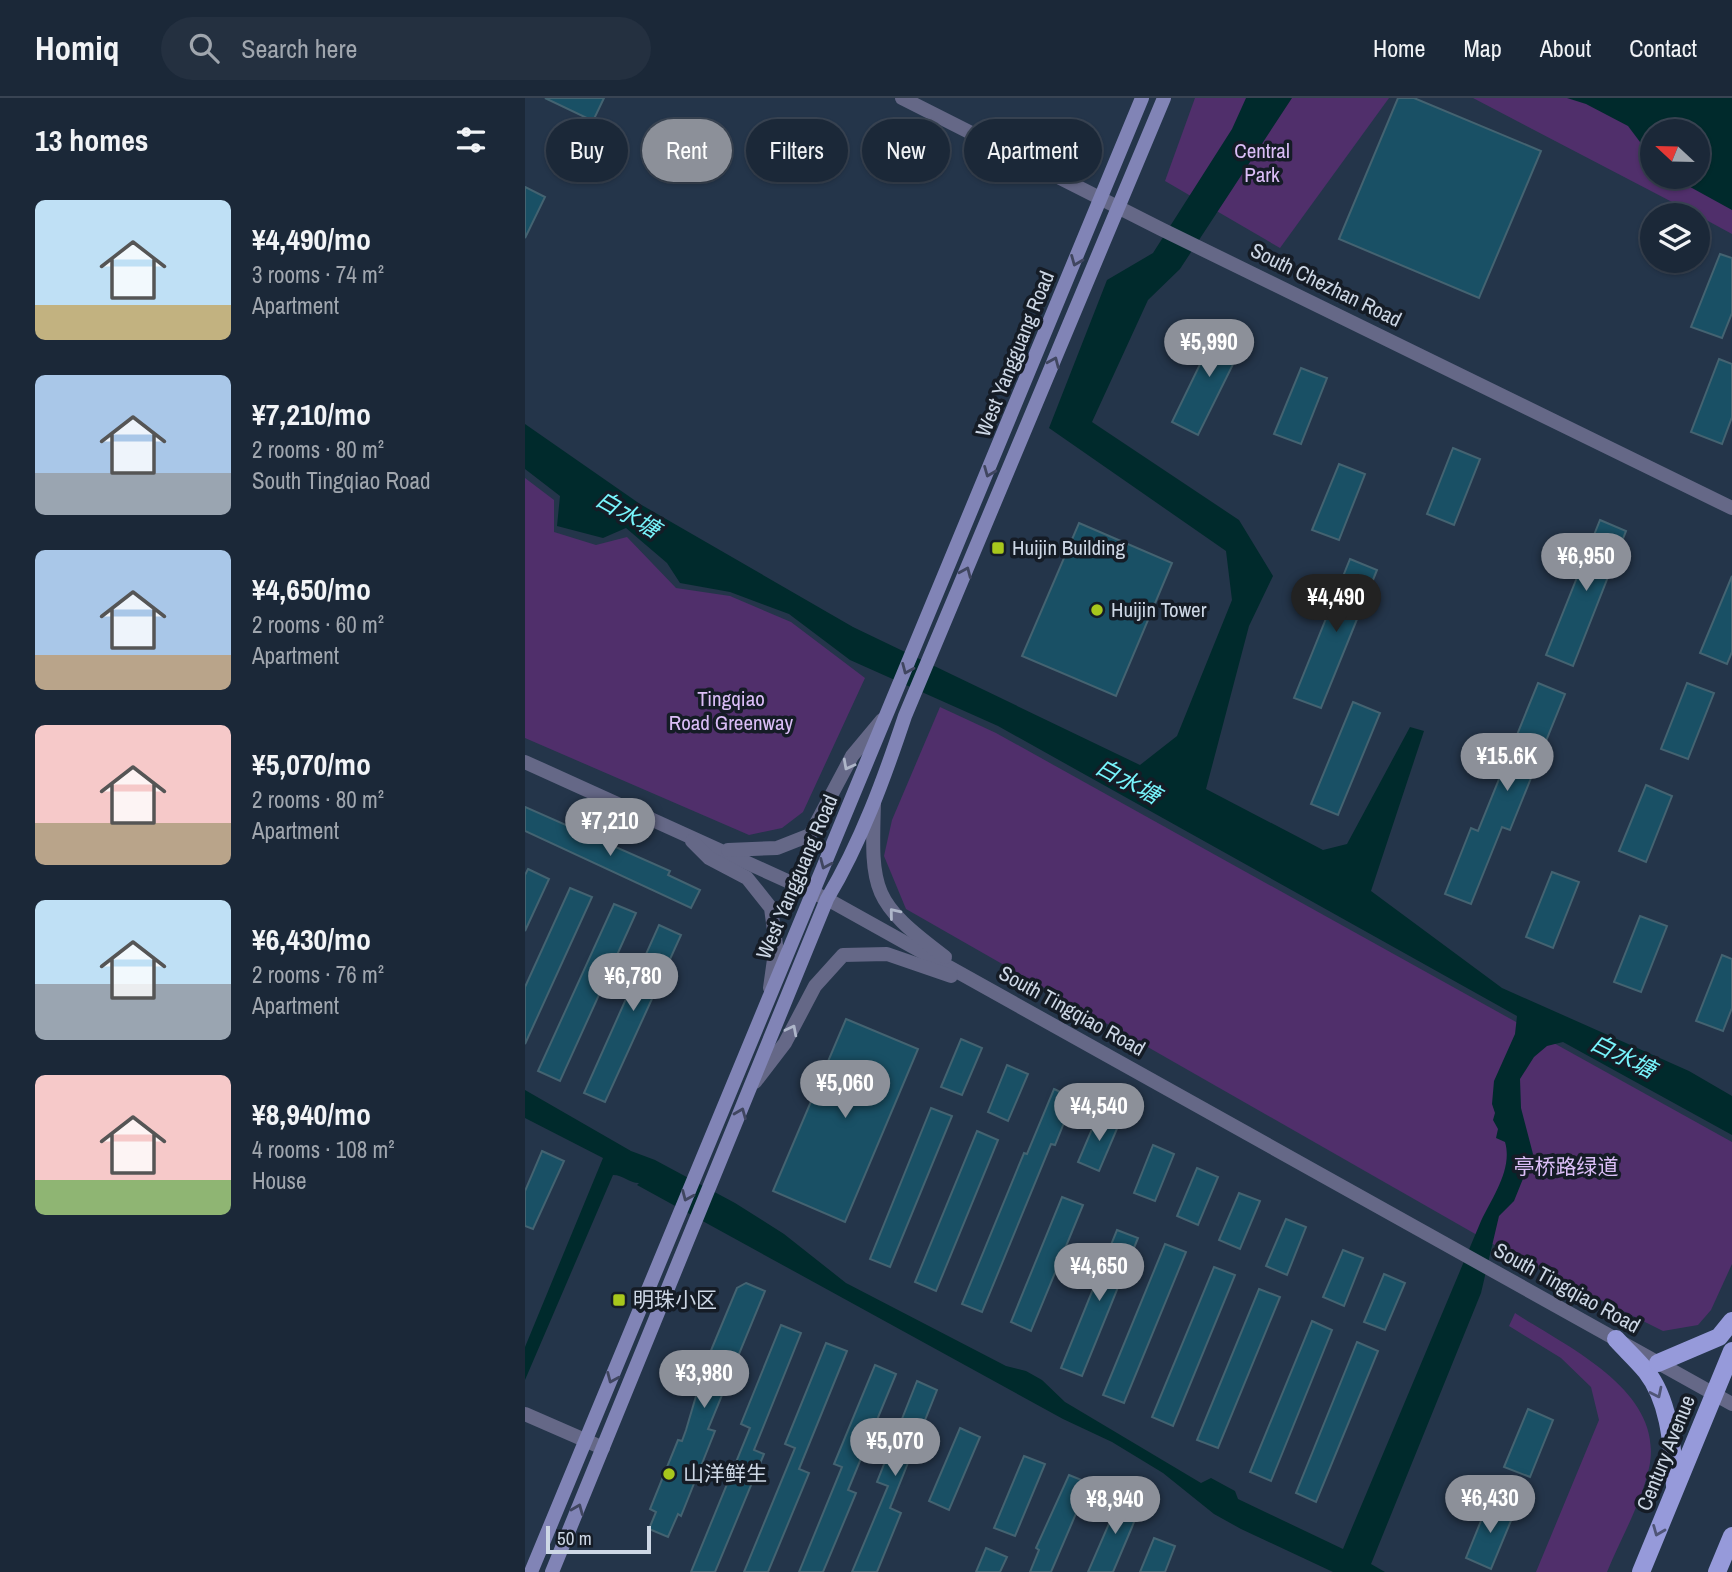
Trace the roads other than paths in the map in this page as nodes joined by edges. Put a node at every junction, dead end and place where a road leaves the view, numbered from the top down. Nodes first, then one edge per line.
1 (902, 98) edge
2 (1142, 98) edge
3 (1164, 98) edge
4 (1102, 198) junction
5 (1119, 207) junction
6 (1732, 508) edge
7 (890, 711) junction
8 (525, 762) edge
9 (874, 801) junction
10 (683, 833) junction
11 (723, 850) junction
12 (820, 896) junction
13 (985, 987) junction
14 (769, 997) junction
15 (752, 1086) junction
16 (1732, 1321) edge
17 (1616, 1339) junction
18 (1732, 1351) edge
19 (1658, 1363) junction
20 (1714, 1394) junction
21 (1732, 1404) edge
22 (529, 1416) edge
23 (586, 1441) junction
24 (603, 1448) junction
25 (1675, 1489) junction
26 (1732, 1536) edge
27 (531, 1572) edge
28 (552, 1572) edge
29 (1641, 1572) edge
30 (1717, 1572) edge

1 - 4 street, South Chezhan Road
2 - 4 main road, West Yangguang Road
3 - 5 main road, West Yangguang Road
4 - 5 street, South Chezhan Road
4 -> 7 main road, West Yangguang Road
5 - 6 street, South Chezhan Road
9 -> 5 main road, West Yangguang Road
7 -> 11 street
7 -> 12 main road, West Yangguang Road
8 - 10 street, South Tingqiao Road
9 - 12 main road, West Yangguang Road
13 -> 9 street
10 - 11 street, South Tingqiao Road
10 - 14 street
11 - 12 street, South Tingqiao Road
12 - 13 street, South Tingqiao Road
12 - 14 main road, West Yangguang Road
12 - 15 main road, West Yangguang Road
15 -> 13 street
13 - 17 street, South Tingqiao Road
14 -> 23 main road, West Yangguang Road
24 -> 15 main road, West Yangguang Road
16 - 19 main road
17 - 19 street, South Tingqiao Road
17 -> 25 main road
18 - 20 main road, Century Avenue
19 - 20 street, South Tingqiao Road
20 - 21 street, South Tingqiao Road
20 - 25 main road, Century Avenue
22 - 23 street
23 - 24 street
23 - 27 main road, West Yangguang Road
28 -> 24 main road, West Yangguang Road
25 -> 29 main road, Century Avenue
26 - 30 main road

